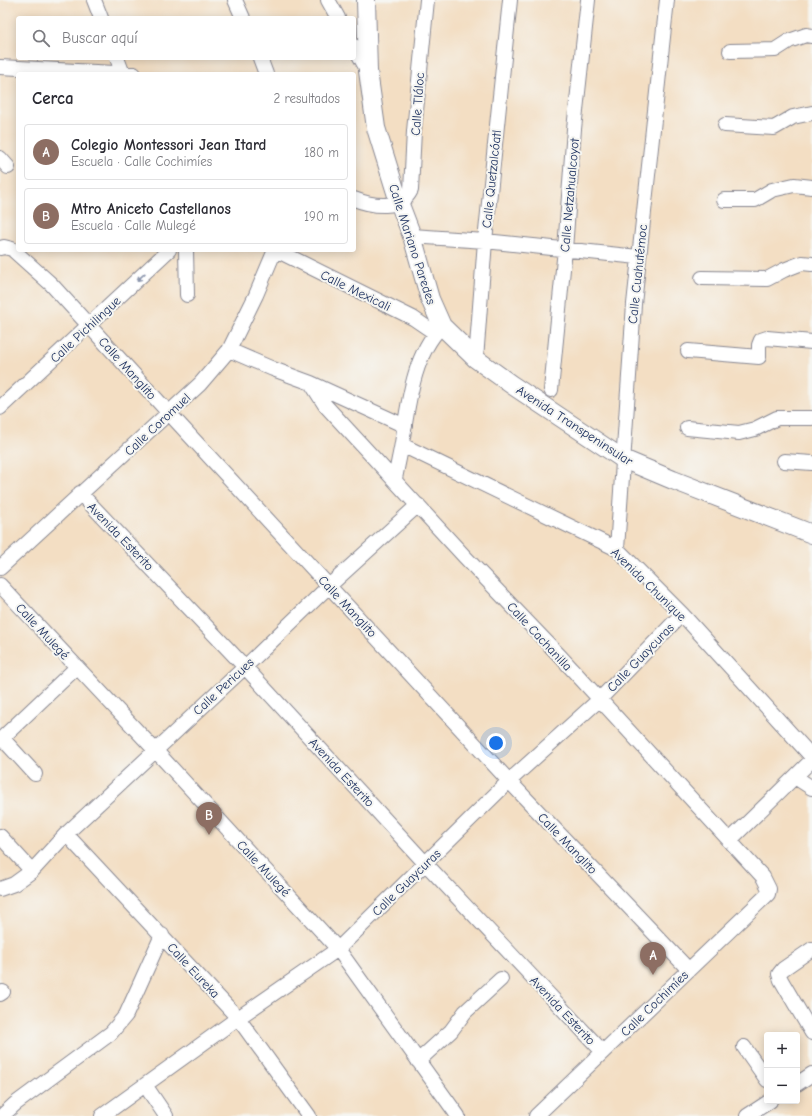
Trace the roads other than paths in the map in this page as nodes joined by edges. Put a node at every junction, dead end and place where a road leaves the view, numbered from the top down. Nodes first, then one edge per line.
1 (94, 0) edge
2 (235, 0) edge
3 (328, 0) edge
4 (366, 0) edge
5 (427, 0) edge
6 (510, 0) edge
7 (588, 0) edge
8 (667, 0) edge
9 (101, 16) edge
10 (242, 16) edge
11 (337, 16) edge
12 (812, 36) edge
13 (356, 50) edge
14 (730, 51) dead end
15 (118, 60) edge
16 (261, 60) edge
17 (0, 67) edge
18 (368, 71) junction
19 (88, 72) edge
20 (122, 72) edge
21 (265, 72) edge
22 (812, 114) edge
23 (725, 125) dead end
24 (812, 187) edge
25 (356, 199) edge
26 (724, 200) dead end
27 (399, 202) junction
28 (412, 236) junction
29 (485, 241) junction
30 (2, 248) edge
31 (565, 249) junction
32 (167, 252) edge
33 (186, 252) edge
34 (275, 252) edge
35 (280, 252) edge
36 (638, 257) junction
37 (812, 264) edge
38 (702, 278) dead end
39 (187, 295) dead end
40 (89, 325) junction
41 (438, 330) junction
42 (812, 342) edge
43 (229, 350) junction
44 (688, 351) dead end
45 (476, 359) junction
46 (311, 383) junction
47 (551, 390) dead end
48 (0, 408) edge
49 (169, 413) junction
50 (812, 418) edge
51 (405, 426) junction
52 (687, 428) dead end
53 (402, 445) junction
54 (623, 459) junction
55 (784, 461) dead end
56 (812, 463) edge
57 (395, 480) junction
58 (80, 494) junction
59 (418, 505) junction
60 (812, 534) edge
61 (617, 549) junction
62 (0, 568) edge
63 (0, 585) edge
64 (329, 586) junction
65 (682, 614) junction
66 (77, 667) junction
67 (245, 667) junction
68 (599, 700) junction
69 (1, 739) edge
70 (155, 750) junction
71 (812, 759) edge
72 (35, 774) dead end
73 (795, 777) junction
74 (509, 781) junction
75 (812, 788) edge
76 (66, 834) junction
77 (0, 836) edge
78 (729, 841) junction
79 (425, 862) junction
80 (32, 871) junction
81 (0, 889) edge
82 (769, 889) joint
83 (162, 935) junction
84 (338, 949) junction
85 (812, 949) edge
86 (688, 969) junction
87 (501, 979) dead end
88 (238, 1018) junction
89 (812, 1033) edge
90 (744, 1046) dead end
91 (603, 1052) junction
92 (418, 1061) junction
93 (812, 1074) edge
94 (764, 1076) edge
95 (800, 1082) edge
96 (145, 1085) junction
97 (765, 1104) edge
98 (2, 1116) edge
99 (102, 1116) edge
100 (166, 1116) edge
101 (309, 1116) edge
102 (458, 1116) edge
103 (536, 1116) edge
104 (747, 1116) edge

1 - 9 street
2 - 10 street
3 - 11 street
4 - 18 main road, Calle Mariano Paredes
5 - 27 street, Calle Tláloc
6 - 29 street, Calle Quetzalcóatl
7 - 31 street, Calle Netzahualcoyot
8 - 36 street, Calle Cuahutémoc
12 - 14 street
13 - 18 street
15 - 20 street
16 - 21 street
17 - 19 street
18 - 27 main road, Calle Mariano Paredes
22 - 23 street
24 - 26 street
25 - 27 street
27 - 28 main road, Calle Mariano Paredes
28 - 29 street
28 - 41 main road, Calle Mariano Paredes
29 - 31 street
29 - 45 street, Calle Quetzalcóatl
30 - 40 street, Calle Manglito
31 - 36 street
31 - 47 street, Calle Netzahualcoyot
32 -> 40 street, Calle Pichilingue
33 - 39 street
34 - 43 street, Calle Coromuel
35 - 41 street, Calle Mexicali
36 - 54 street, Calle Cuahutémoc
37 - 38 street
40 - 48 street, Calle Pichilingue
40 - 49 street, Calle Manglito
41 - 45 main road, Avenida Transpeninsular
41 - 51 street
42 - 44 street
43 - 46 street
43 - 49 street, Calle Coromuel
45 - 54 main road, Avenida Transpeninsular
46 - 51 street
46 - 57 street, Calle Cachanilla
49 - 58 street, Calle Coromuel
49 - 64 street, Calle Manglito
50 - 52 street
51 - 53 street
53 - 57 street
53 - 61 street, Avenida Chunique
54 - 60 main road, Avenida Transpeninsular
54 - 61 street, Calle Cuahutémoc
55 - 56 street
57 - 59 street, Calle Cachanilla
58 - 62 street, Calle Coromuel
58 - 67 street, Avenida Esterito
59 - 64 street, Calle Pericues
59 - 68 street, Calle Cachanilla
61 - 65 street, Avenida Chunique
63 - 66 street, Calle Mulegé
64 - 67 street, Calle Pericues
64 - 74 street, Calle Manglito
65 - 68 street, Calle Guaycuras
65 - 71 street, Avenida Chunique
66 - 69 street
66 - 70 street, Calle Mulegé
67 - 70 street, Calle Pericues
67 - 79 street, Avenida Esterito
68 - 74 street, Calle Guaycuras
68 - 78 street, Calle Cachanilla
69 - 72 street
70 - 76 street, Calle Pericues
70 - 84 street, Calle Mulegé
71 - 73 street
73 - 75 street
73 - 78 street
74 - 79 street, Calle Guaycuras
74 - 86 street, Calle Manglito
76 - 80 street, Calle Pericues
76 - 83 street, Calle Eureka
77 - 80 street
78 - 82 street, Calle Cachanilla
79 - 84 street, Calle Guaycuras
79 - 91 street, Avenida Esterito
80 - 81 street, Calle Pericues
82 - 86 street, Calle Cochimíes
83 - 88 street, Calle Eureka
83 - 98 street
84 - 88 street, Calle Guaycuras
84 - 92 street, Calle Mulegé
85 - 89 street
86 - 91 street, Calle Cochimíes
87 - 92 street
88 - 96 street, Calle Guaycuras
88 - 101 street, Calle Eureka
90 - 94 street
91 - 103 street, Calle Cochimíes
92 - 102 street, Calle Mulegé
93 - 95 street
96 - 99 street, Calle Guaycuras
96 - 100 street
97 - 104 street

